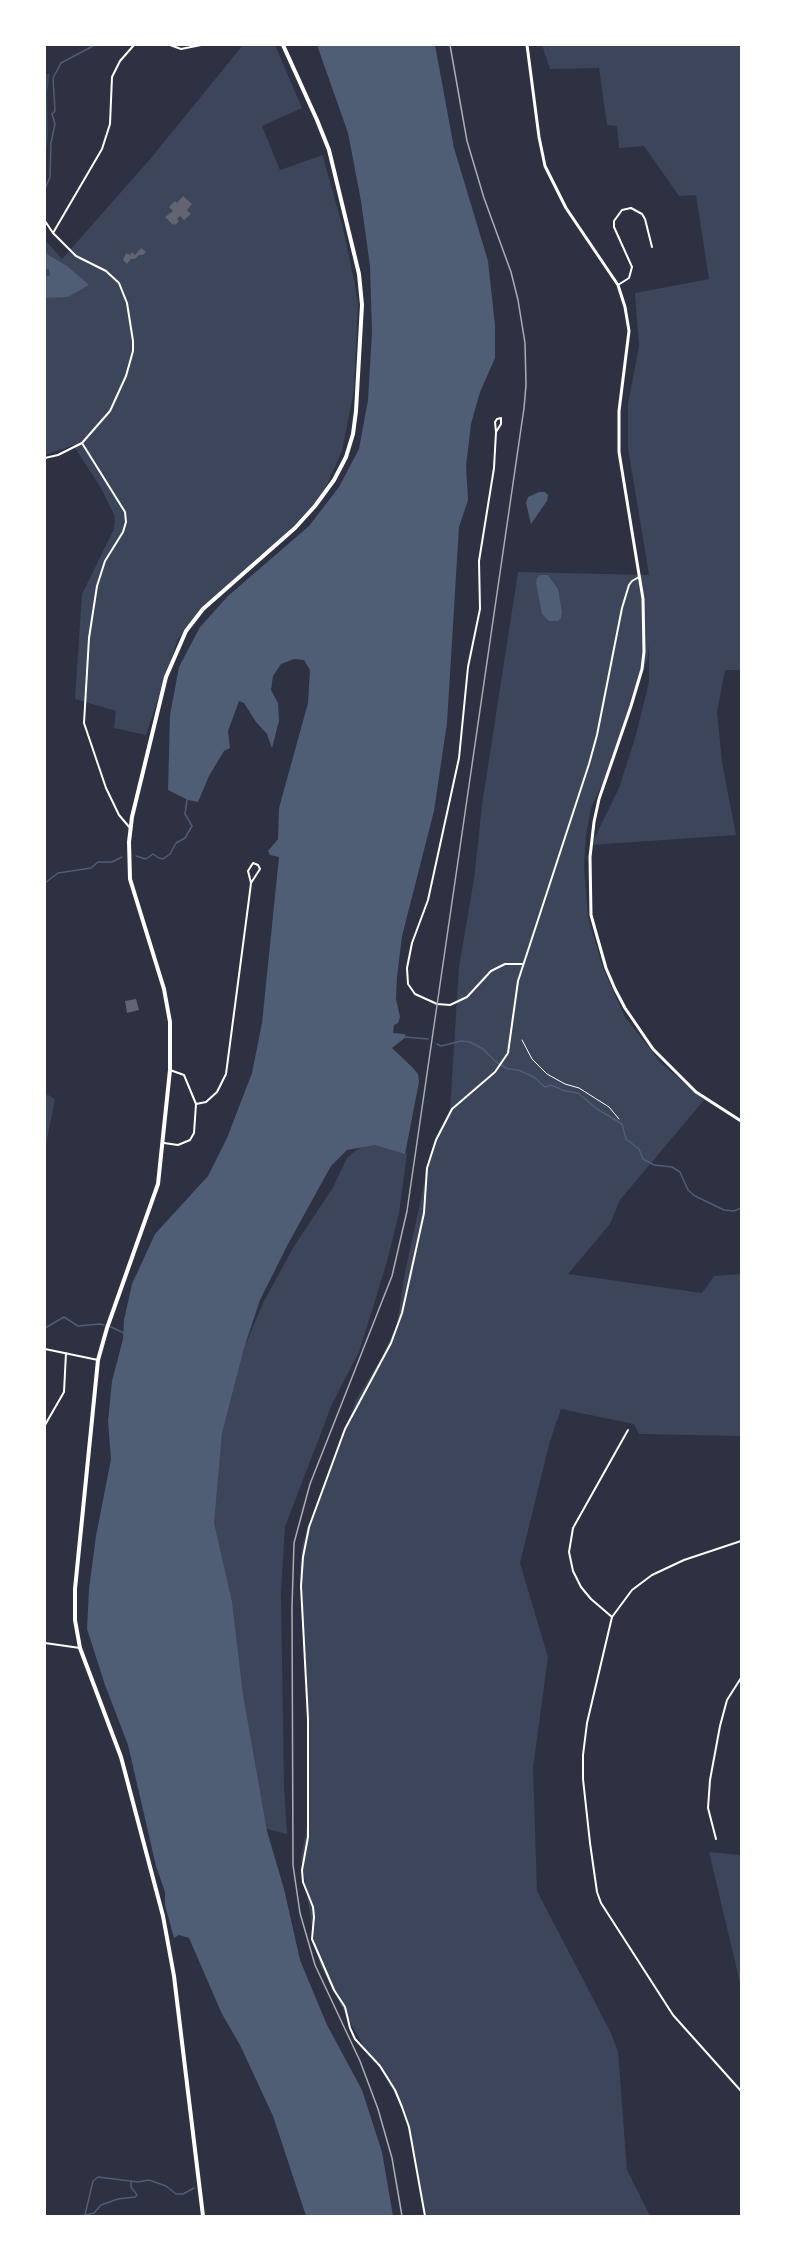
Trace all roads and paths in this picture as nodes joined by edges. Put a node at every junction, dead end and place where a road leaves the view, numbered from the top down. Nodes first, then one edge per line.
1 (134, 45) edge
2 (170, 45) edge
3 (201, 45) edge
4 (283, 45) edge
5 (527, 45) edge
6 (45, 222) edge
7 (53, 233) junction
8 (652, 247) dead end
9 (618, 285) junction
10 (496, 432) dead end
11 (82, 443) junction
12 (45, 458) edge
13 (639, 577) junction
14 (130, 828) junction
15 (251, 883) junction
16 (523, 964) junction
17 (522, 1040) dead end
18 (170, 1070) junction
19 (196, 1104) junction
20 (620, 1119) dead end
21 (741, 1121) edge
22 (164, 1143) junction
23 (45, 1349) edge
24 (66, 1353) junction
25 (98, 1360) junction
26 (45, 1425) edge
27 (628, 1430) dead end
28 (741, 1541) edge
29 (612, 1617) junction
30 (45, 1643) edge
31 (80, 1648) junction
32 (741, 1678) edge
33 (716, 1839) dead end
34 (741, 2091) edge
35 (203, 2216) edge
36 (425, 2216) edge

1 - 7 street
2 - 3 street
4 - 14 main road
5 - 9 main road
6 - 7 street
7 - 11 street
8 - 9 street
9 - 13 main road
10 - 16 street
11 - 12 street
11 - 14 street
13 - 16 street
13 - 21 main road
14 - 18 main road
15 - 15 street
15 - 19 street
16 - 36 street
17 - 20 path
18 - 19 street
18 - 22 main road
19 - 22 street
22 - 25 main road
23 - 24 street
24 - 25 street
24 - 26 street
25 - 31 main road
27 - 29 street
28 - 29 street
29 - 34 street
30 - 31 street
31 - 35 main road
32 - 33 street

